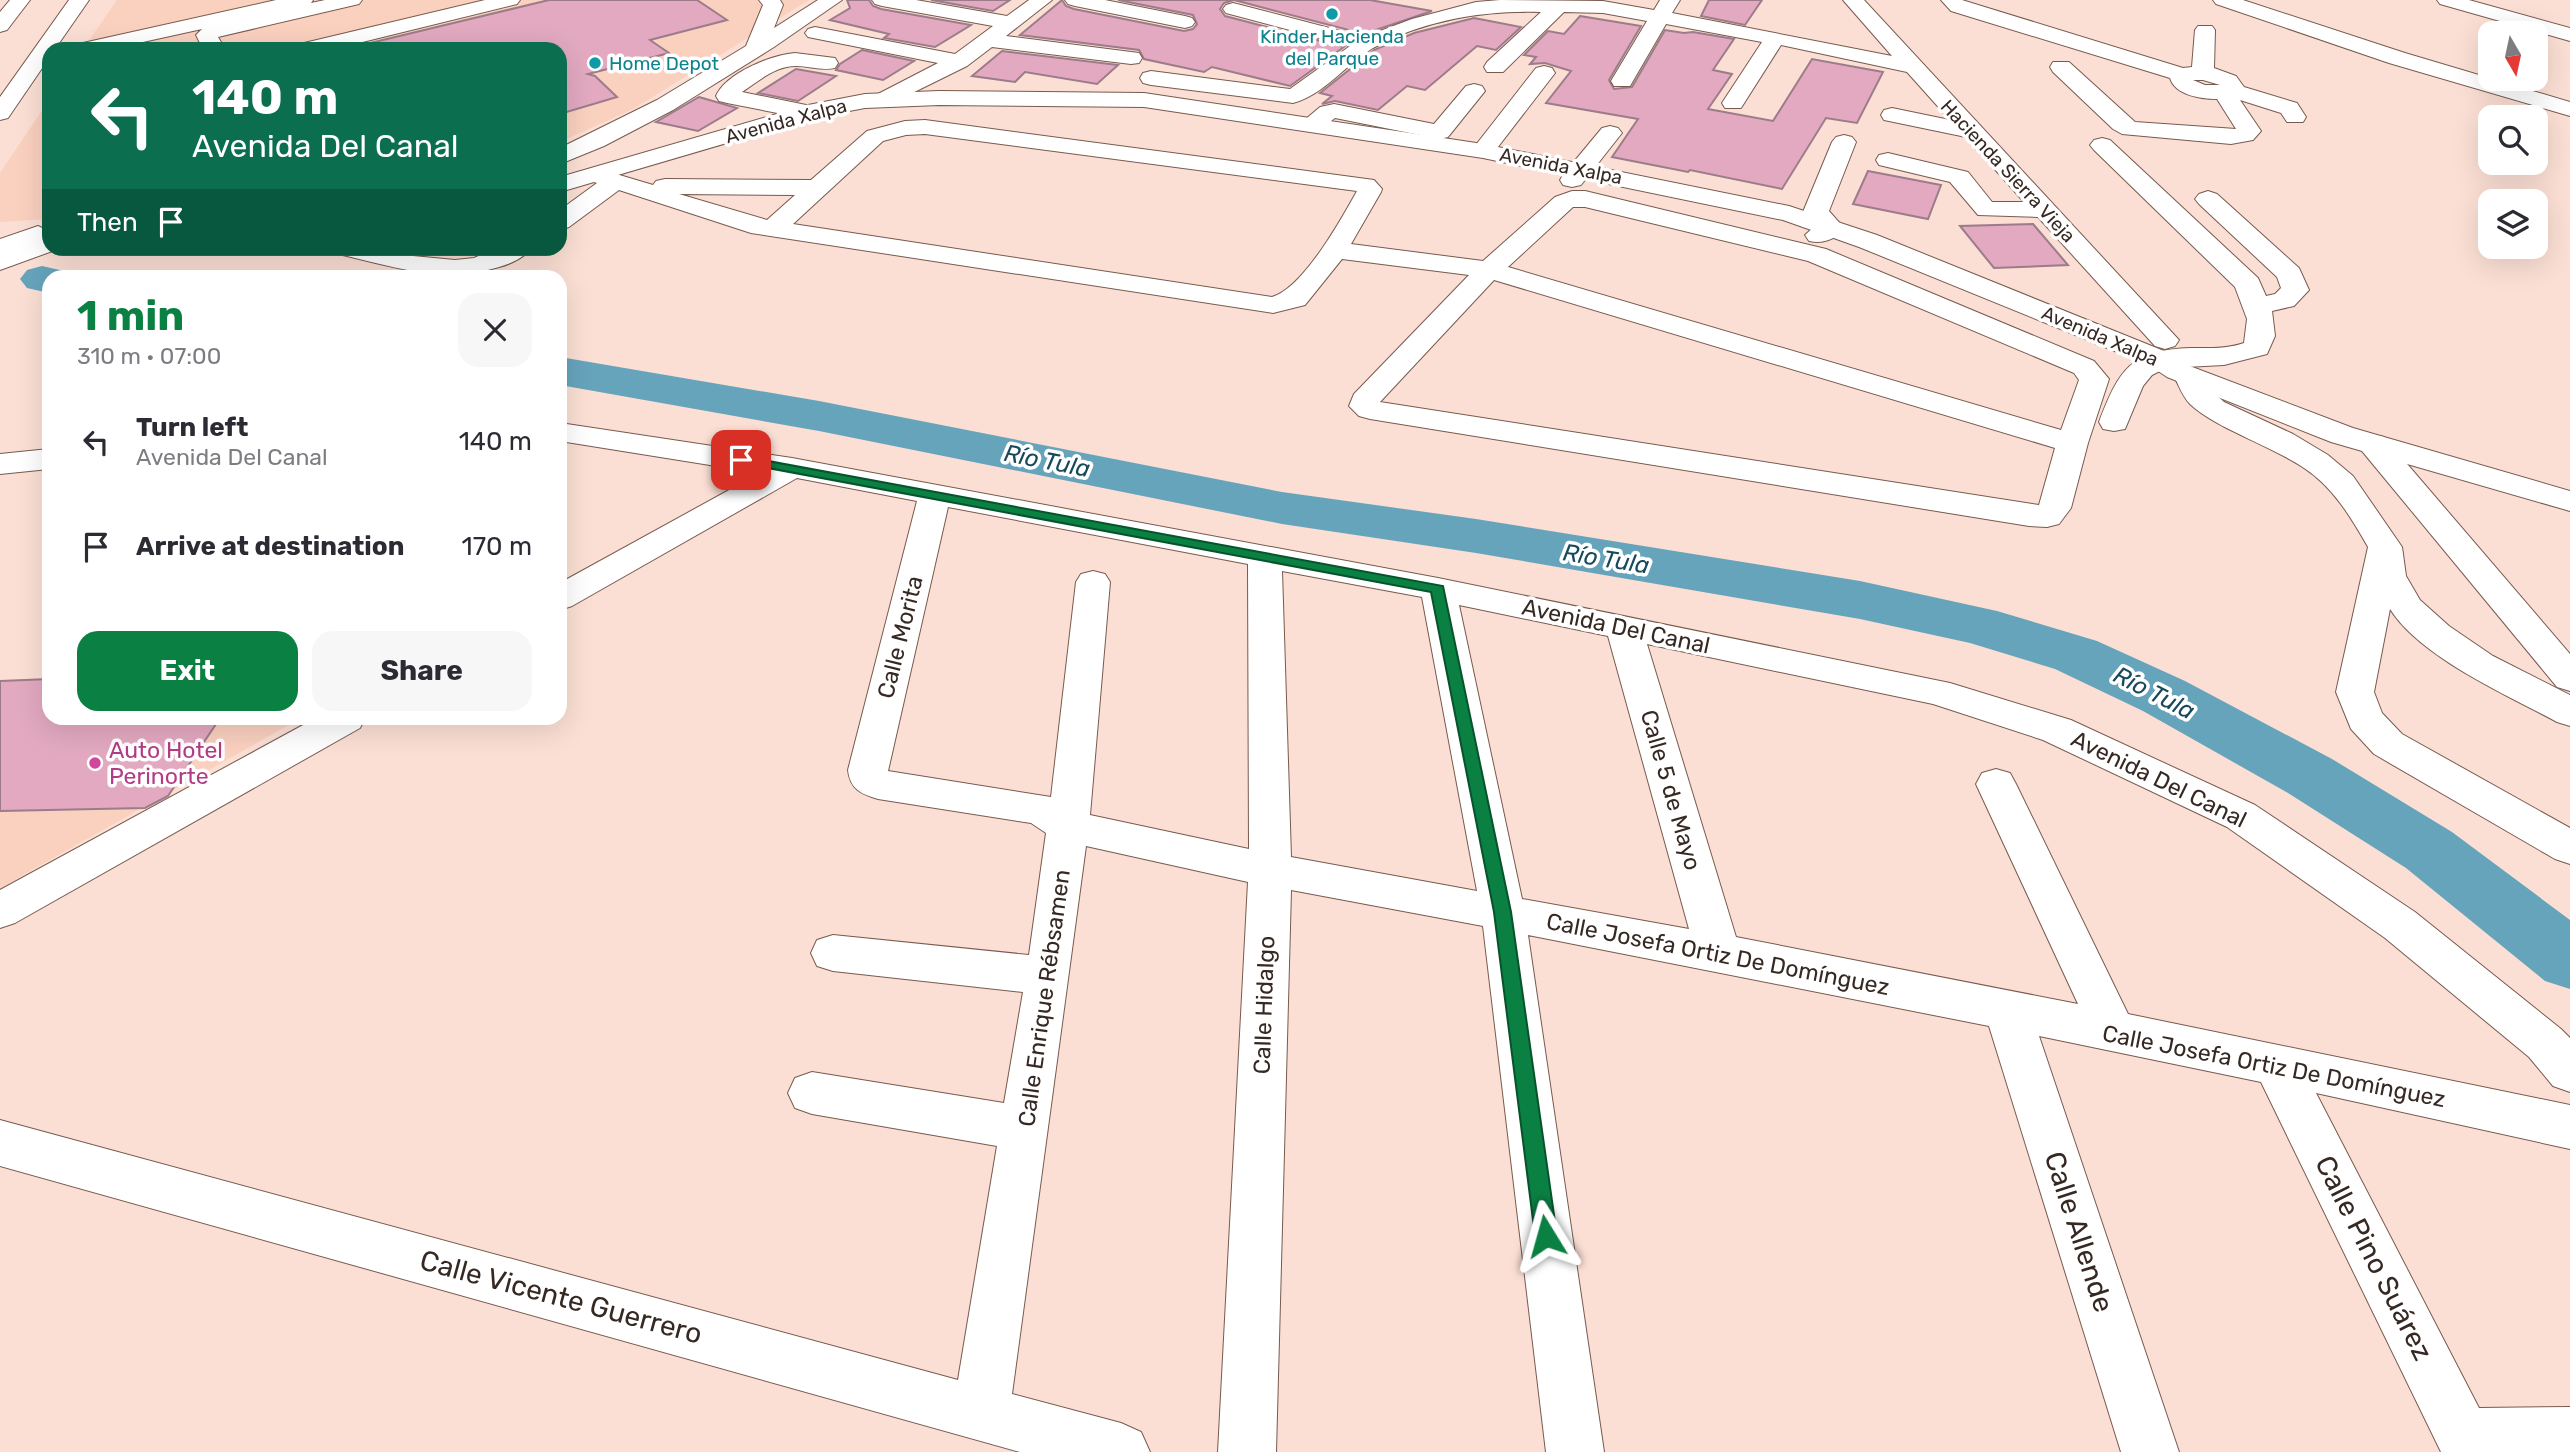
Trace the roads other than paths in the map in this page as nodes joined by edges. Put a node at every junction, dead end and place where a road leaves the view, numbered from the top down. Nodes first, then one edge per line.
1 (20, 0) edge
2 (79, 0) edge
3 (303, 0) edge
4 (352, 0) edge
5 (510, 0) edge
6 (769, 0) edge
7 (799, 0) edge
8 (832, 0) edge
9 (882, 0) edge
10 (1042, 0) edge
11 (1075, 0) edge
12 (1853, 0) edge
13 (1951, 0) edge
14 (2223, 0) edge
15 (2447, 0) edge
16 (1559, 2) edge
17 (1464, 5) edge
18 (257, 8) edge
19 (1233, 9) dead end
20 (1666, 9) edge
21 (1185, 22) dead end
22 (765, 23) junction
23 (1011, 23) junction
24 (0, 26) edge
25 (2204, 30) dead end
26 (815, 33) dead end
27 (2570, 35) edge
28 (1775, 38) junction
29 (988, 40) junction
30 (53, 42) edge
31 (100, 42) edge
32 (113, 42) edge
33 (211, 42) edge
34 (337, 42) edge
35 (1366, 44) junction
36 (757, 48) junction
37 (42, 58) edge
38 (1131, 58) dead end
39 (959, 61) junction
40 (827, 62) dead end
41 (1911, 66) junction
42 (2061, 66) dead end
43 (1495, 67) dead end
44 (1544, 73) dead end
45 (2192, 74) junction
46 (1151, 78) dead end
47 (1622, 81) dead end
48 (1474, 91) dead end
49 (2228, 91) junction
50 (1903, 92) dead end
51 (939, 98) junction
52 (886, 99) junction
53 (1733, 103) dead end
54 (2570, 108) edge
55 (808, 112) junction
56 (2, 113) edge
57 (1892, 115) junction
58 (2295, 117) dead end
59 (639, 119) junction
60 (1307, 129) junction
61 (567, 130) edge
62 (1971, 131) junction
63 (1610, 133) dead end
64 (1844, 142) dead end
65 (2102, 145) dead end
66 (567, 154) edge
67 (1480, 156) junction
68 (1576, 175) junction
69 (613, 181) junction
70 (567, 184) edge
71 (817, 188) junction
72 (2208, 199) dead end
73 (2043, 209) junction
74 (567, 217) edge
75 (773, 228) junction
76 (1824, 231) junction
77 (0, 236) edge
78 (42, 237) edge
79 (42, 238) edge
80 (42, 239) edge
81 (0, 248) edge
82 (1335, 250) junction
83 (384, 256) edge
84 (503, 256) edge
85 (0, 262) edge
86 (448, 270) edge
87 (448, 270) edge
88 (1489, 270) junction
89 (2257, 306) junction
90 (2168, 363) junction
91 (2114, 422) dead end
92 (567, 433) edge
93 (2073, 443) junction
94 (2373, 444) junction
95 (42, 460) edge
96 (0, 464) edge
97 (792, 468) junction
98 (2479, 473) junction
99 (2570, 482) edge
100 (934, 495) junction
101 (2570, 501) edge
102 (2385, 547) junction
103 (1265, 557) junction
104 (1093, 582) dead end
105 (1438, 589) junction
106 (567, 594) edge
107 (1624, 628) junction
108 (2570, 678) edge
109 (2570, 711) edge
110 (333, 725) edge
111 (869, 779) joint
112 (1996, 785) dead end
113 (1068, 826) junction
114 (2570, 848) edge
115 (1270, 870) junction
116 (0, 911) edge
117 (1503, 912) junction
118 (1718, 952) junction
119 (833, 953) dead end
120 (1048, 976) junction
121 (2008, 1012) junction
122 (2114, 1033) junction
123 (2276, 1064) junction
124 (2570, 1071) edge
125 (812, 1093) dead end
126 (2570, 1127) edge
127 (1025, 1129) junction
128 (0, 1143) edge
129 (981, 1412) junction
130 (2570, 1435) edge
131 (2468, 1444) edge
132 (1121, 1452) edge
133 (1247, 1452) edge
134 (1575, 1452) edge
135 (2150, 1452) edge

1 - 24 main road
2 - 30 main road
3 - 18 main road
4 - 18 main road
5 - 34 main road
6 - 22 main road
7 - 22 main road
8 - 36 main road
9 - 23 main road
10 - 23 main road
11 - 21 main road
12 - 41 main road, Hacienda Sierra Vieja
13 - 45 main road
14 - 54 main road
15 - 27 main road
16 - 17 main road
16 - 20 main road
16 - 43 main road
17 - 35 main road
18 - 31 main road
18 - 32 main road
18 - 33 main road
19 - 35 main road
20 - 28 main road
20 - 47 main road
22 - 36 main road
23 - 29 main road
25 - 45 main road
26 - 39 main road
28 - 41 main road
28 - 53 main road
29 - 38 main road
29 - 39 main road
35 - 46 main road
36 - 59 main road
37 - 56 main road
39 - 51 main road
39 - 52 main road
40 - 55 main road
41 - 62 main road, Hacienda Sierra Vieja
42 - 49 main road
44 - 67 main road
45 - 49 main road
48 - 60 main road
49 - 58 main road
50 - 57 main road
51 - 52 main road, Avenida Xalpa
51 - 60 main road, Avenida Xalpa
52 - 55 main road, Avenida Xalpa
55 - 69 main road, Avenida Xalpa
57 - 62 main road
57 - 73 main road
59 - 61 main road
59 - 66 main road
60 - 67 main road, Avenida Xalpa
62 - 73 main road, Hacienda Sierra Vieja
63 - 68 main road
64 - 76 main road
65 - 89 main road
67 - 68 main road, Avenida Xalpa
68 - 76 main road, Avenida Xalpa
69 - 70 main road, Avenida Xalpa
69 - 71 main road
69 - 74 main road
69 - 75 main road
71 - 75 main road
71 - 82 main road
72 - 89 main road
73 - 90 main road, Hacienda Sierra Vieja
75 - 82 main road
76 - 90 main road, Avenida Xalpa
77 - 78 main road
79 - 81 main road
80 - 85 main road
82 - 88 main road
83 - 87 main road
84 - 86 main road
88 - 93 main road
88 - 93 main road
88 - 93 main road
89 - 90 main road
90 - 91 main road
90 - 94 main road, Avenida Xalpa
90 - 102 main road, Hacienda Sierra Vieja
92 - 97 main road, Avenida Del Canal
94 - 98 main road, Avenida Xalpa
94 - 108 main road
95 - 96 main road
97 - 100 main road, Avenida Del Canal
97 - 106 main road
98 - 99 main road
98 - 101 main road
100 - 103 main road, Avenida Del Canal
100 - 111 main road, Calle Morita
102 - 109 main road, Hacienda Sierra Vieja
102 - 114 main road
103 - 105 main road, Avenida Del Canal
103 - 115 main road, Calle Hidalgo
104 - 113 main road, Calle Enrique Rébsamen
105 - 107 main road, Avenida Del Canal
105 - 117 main road
107 - 118 main road, Calle 5 de Mayo
107 - 124 main road, Avenida Del Canal
110 - 116 main road
111 - 113 main road, Calle Josefa Ortiz De Domínguez
112 - 122 main road
113 - 115 main road, Calle Josefa Ortiz De Domínguez
113 - 120 main road, Calle Enrique Rébsamen
115 - 117 main road, Calle Josefa Ortiz De Domínguez
115 - 133 main road, Calle Hidalgo
117 - 118 main road, Calle Josefa Ortiz De Domínguez
117 - 134 main road
118 - 121 main road, Calle Josefa Ortiz De Domínguez
119 - 120 main road
120 - 127 main road, Calle Enrique Rébsamen
121 - 122 main road, Calle Josefa Ortiz De Domínguez
121 - 135 main road, Calle Allende
122 - 123 main road, Calle Josefa Ortiz De Domínguez
123 - 126 main road, Calle Josefa Ortiz De Domínguez
123 - 131 main road, Calle Pino Suárez
125 - 127 main road
127 - 129 main road, Calle Enrique Rébsamen
128 - 129 main road, Calle Vicente Guerrero
129 - 132 main road, Calle Vicente Guerrero
130 - 131 main road

